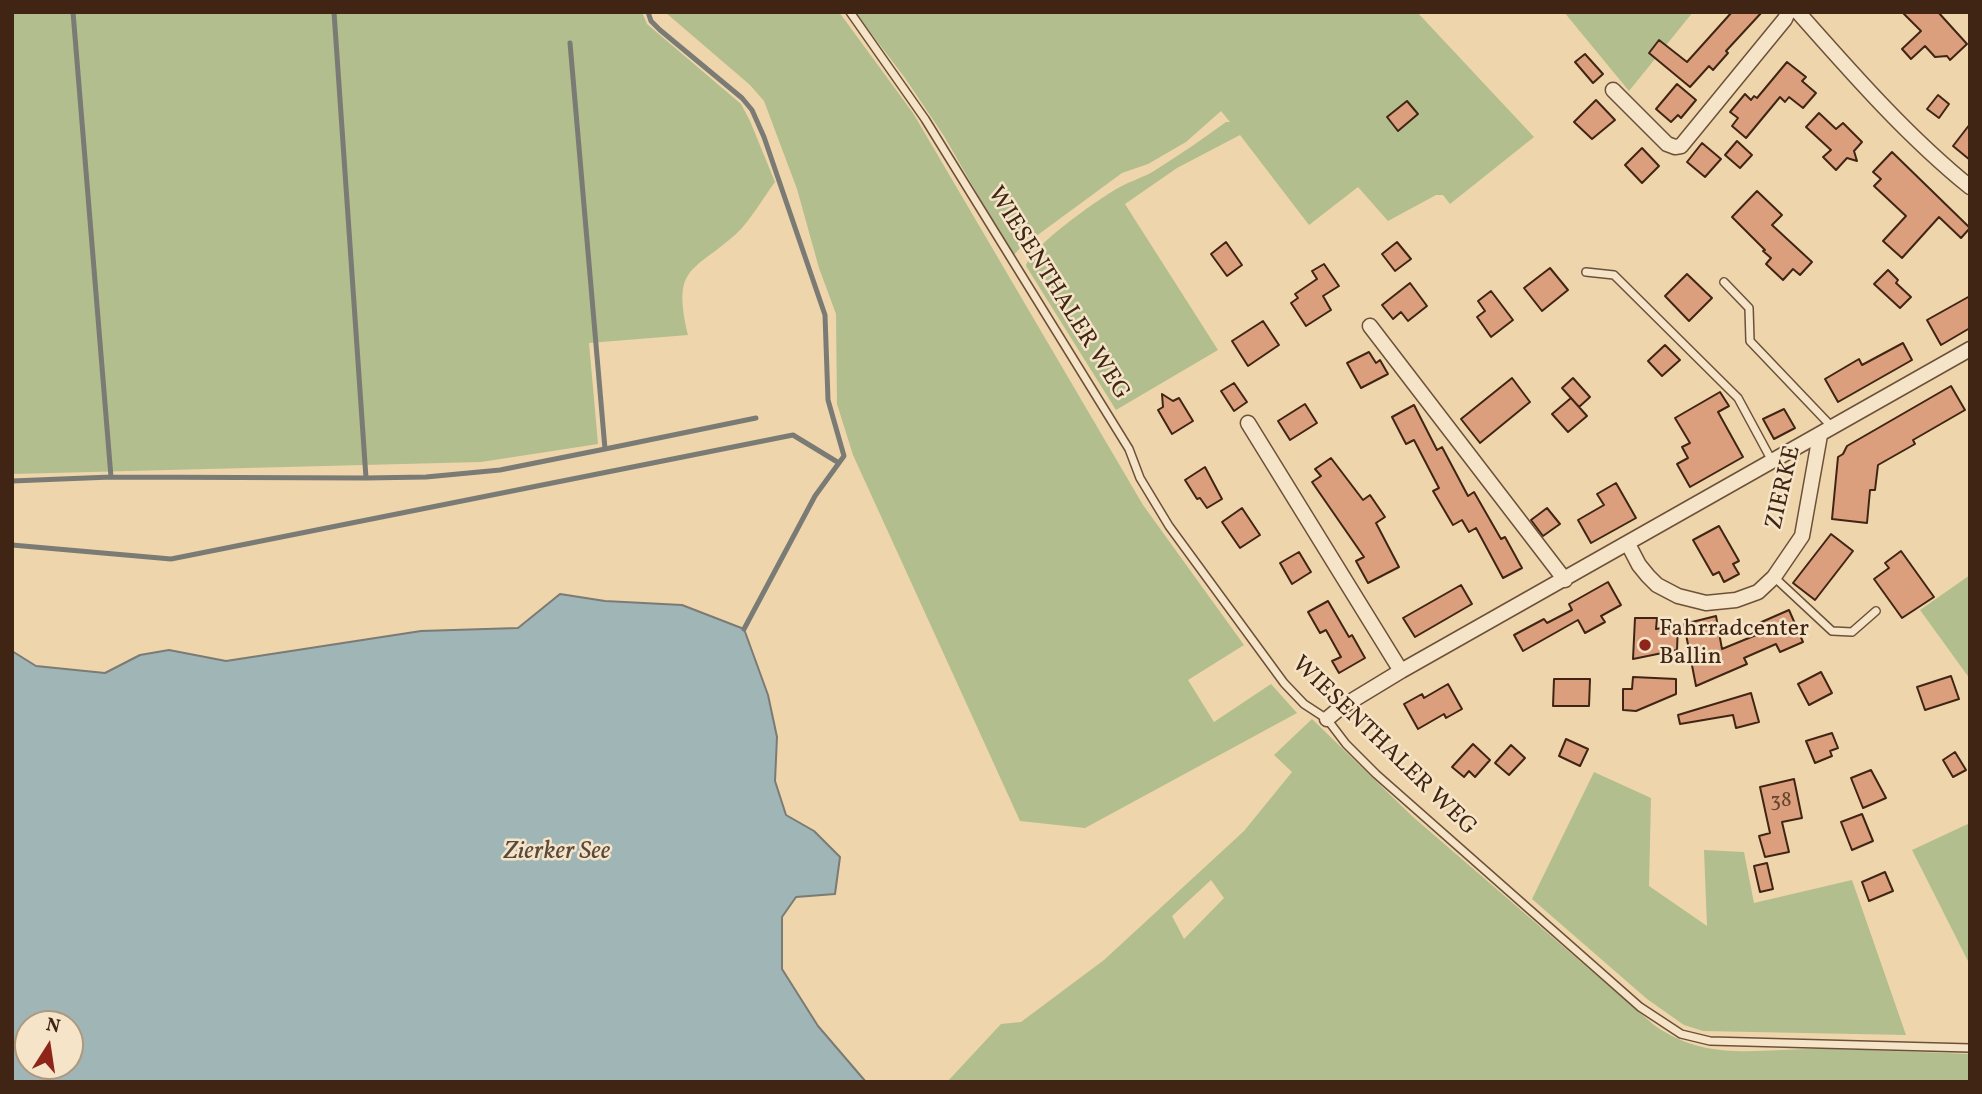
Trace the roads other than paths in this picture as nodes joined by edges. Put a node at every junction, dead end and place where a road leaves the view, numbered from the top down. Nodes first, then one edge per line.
1 (850, 12) edge
2 (1788, 12) edge
3 (1798, 12) edge
4 (1613, 90) dead end
5 (1970, 187) edge
6 (1586, 272) dead end
7 (1724, 282) dead end
8 (1370, 326) dead end
9 (1970, 349) edge
10 (1248, 423) dead end
11 (1833, 427) junction
12 (1820, 435) junction
13 (1773, 462) junction
14 (1628, 544) junction
15 (1774, 577) junction
16 (1565, 580) junction
17 (1876, 611) dead end
18 (1401, 671) junction
19 (1327, 719) junction
20 (1970, 1048) edge

1 - 19 lane, WIESENTHALER WEG
2 - 4 street
3 - 5 street
6 - 13 lane
7 - 11 lane
8 - 16 street
9 - 11 street, ZIERKE
10 - 18 street
11 - 12 street, ZIERKE
12 - 13 street, ZIERKE
12 - 15 street, ZIERKE
13 - 14 street, ZIERKE
14 - 15 street, ZIERKE
14 - 16 street, ZIERKE
15 - 17 lane
16 - 18 street, ZIERKE
18 - 19 street, ZIERKE
19 - 20 lane, WIESENTHALER WEG

